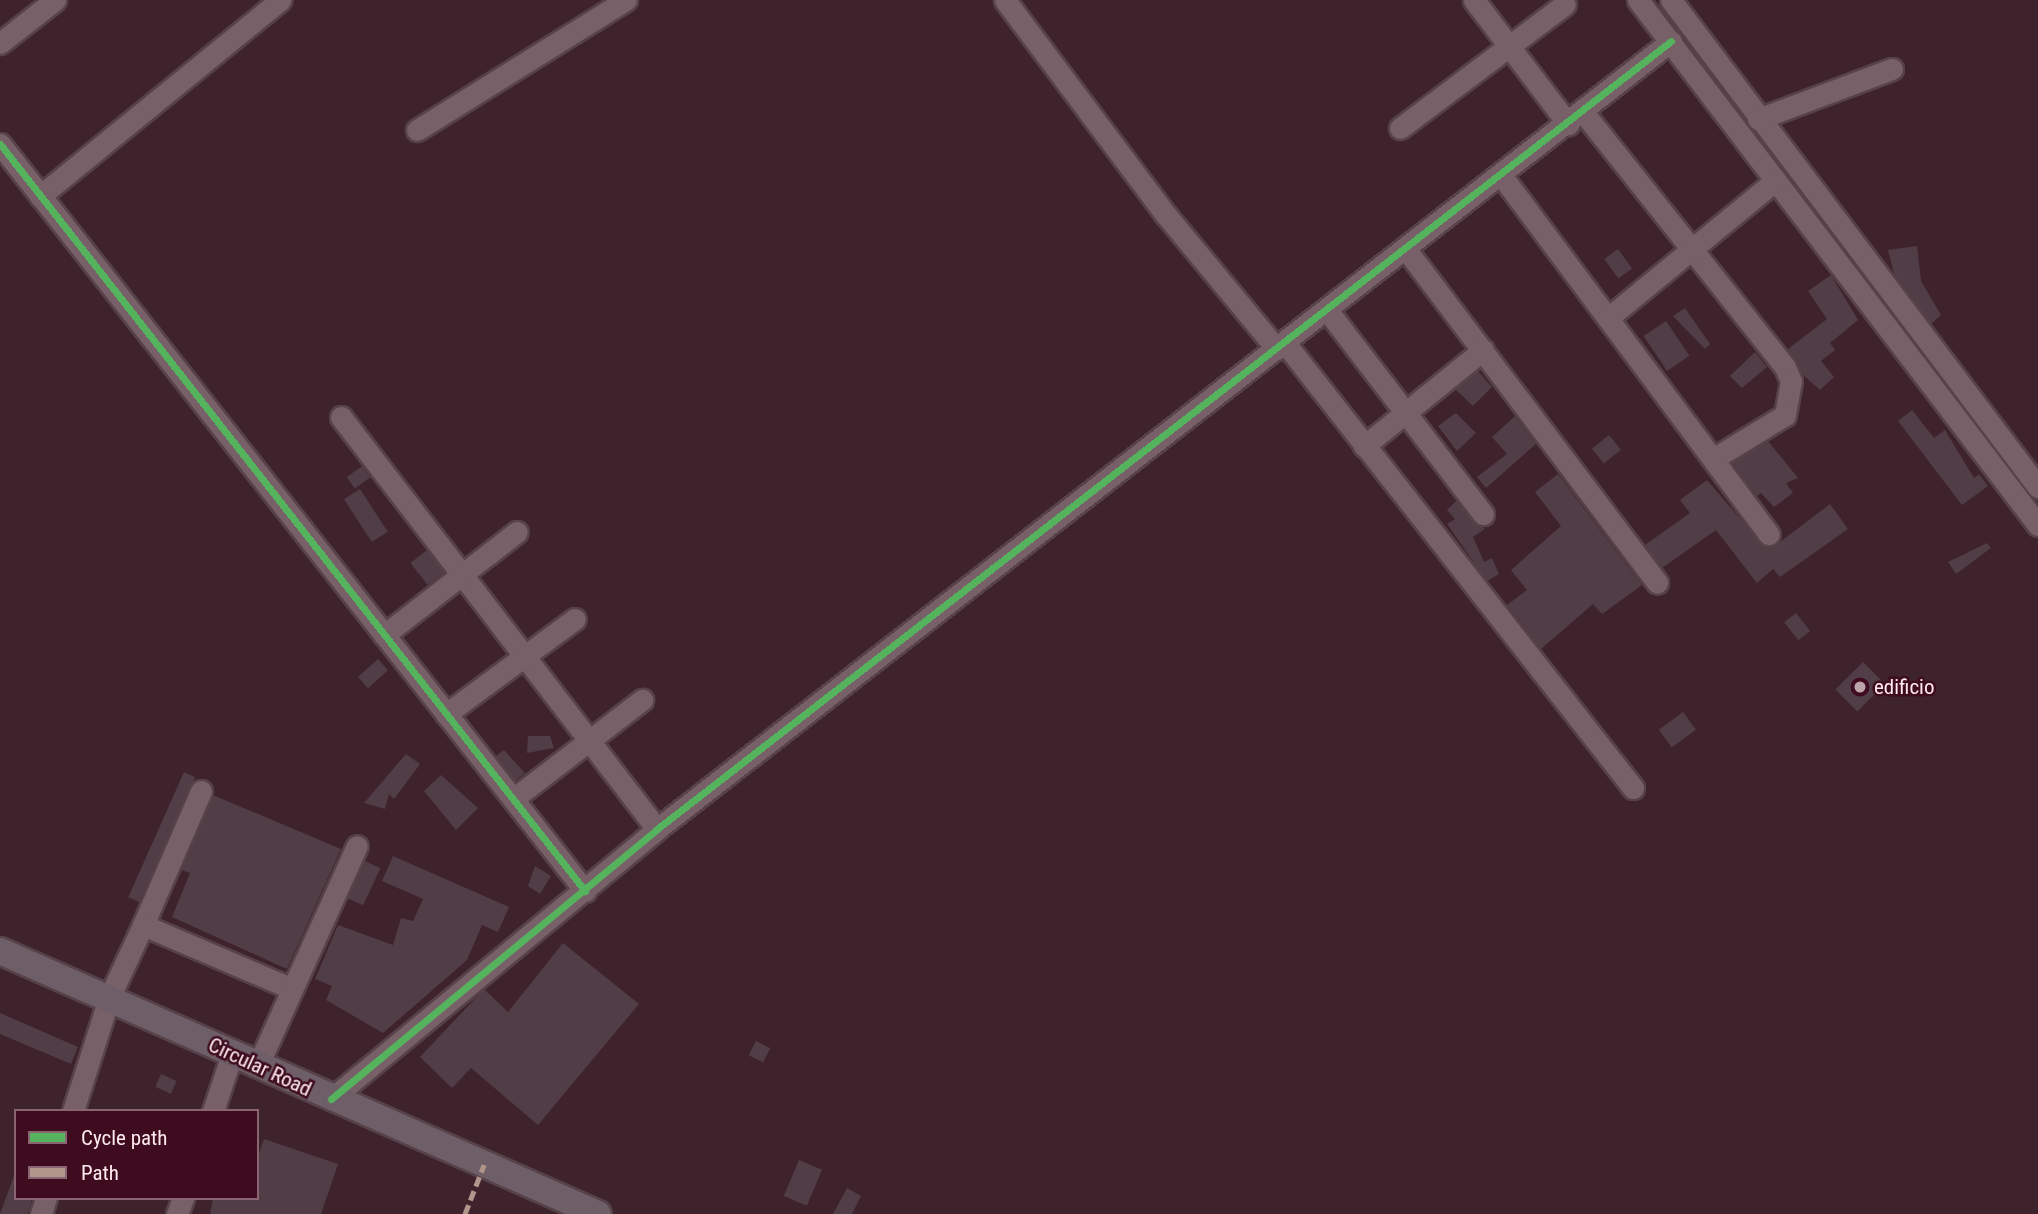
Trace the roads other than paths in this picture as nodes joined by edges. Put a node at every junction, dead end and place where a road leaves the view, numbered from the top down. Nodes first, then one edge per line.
1 (55, 0) edge
2 (280, 0) edge
3 (626, 0) edge
4 (1005, 0) edge
5 (1474, 0) edge
6 (1638, 0) edge
7 (1671, 0) edge
8 (1565, 4) dead end
9 (1671, 41) junction
10 (0, 43) edge
11 (1509, 46) junction
12 (1892, 69) dead end
13 (1576, 118) junction
14 (1759, 119) junction
15 (1400, 128) dead end
16 (417, 130) dead end
17 (0, 144) edge
18 (1501, 175) junction
19 (1776, 180) junction
20 (40, 195) junction
21 (1805, 200) junction
22 (1405, 248) junction
23 (1689, 251) junction
24 (1327, 310) junction
25 (1608, 318) junction
26 (1281, 346) junction
27 (1483, 350) junction
28 (1405, 413) junction
29 (341, 417) dead end
30 (1364, 446) junction
31 (1713, 459) junction
32 (2024, 483) edge
33 (1483, 514) dead end
34 (2038, 525) edge
35 (517, 532) dead end
36 (1769, 534) dead end
37 (463, 576) junction
38 (1657, 583) dead end
39 (575, 619) dead end
40 (384, 635) junction
41 (525, 656) junction
42 (642, 700) dead end
43 (446, 714) junction
44 (589, 740) junction
45 (1633, 789) dead end
46 (201, 791) dead end
47 (513, 799) junction
48 (657, 829) junction
49 (357, 846) dead end
50 (585, 891) junction
51 (143, 925) junction
52 (0, 951) edge
53 (292, 989) junction
54 (109, 998) junction
55 (232, 1054) junction
56 (258, 1065) junction
57 (331, 1099) junction
58 (74, 1109) edge
59 (214, 1109) edge
60 (598, 1214) edge

1 - 10 street
2 - 20 street
3 - 16 street
4 - 26 street
5 - 11 street
6 - 9 street
7 - 14 street
8 - 11 street
9 - 13 street
9 - 19 street
11 - 13 street
11 - 15 street
12 - 14 street
13 - 18 street
13 - 23 street
14 - 21 street
17 - 20 street
18 - 22 street
18 - 25 street
19 - 21 street
19 - 23 street
20 - 40 street
21 - 32 street
22 - 24 street
22 - 27 street
23 - 25 street
23 - 31 street
24 - 26 street
24 - 28 street
25 - 31 street
26 - 30 street
26 - 48 street
27 - 28 street
27 - 38 street
28 - 30 street
28 - 33 street
29 - 37 street
30 - 45 street
31 - 36 street
32 - 34 street
35 - 37 street
37 - 40 street
37 - 41 street
39 - 41 street
40 - 43 street
41 - 43 street
41 - 44 street
42 - 44 street
43 - 47 street
44 - 47 street
44 - 48 street
46 - 51 street
47 - 50 street
48 - 50 street
49 - 53 street
50 - 57 street
51 - 53 street
51 - 54 street
52 - 54 main road, Circular Road
53 - 56 street
54 - 55 main road, Circular Road
54 - 58 street
55 - 56 main road, Circular Road
55 - 59 street
56 - 57 main road, Circular Road
57 - 60 main road, Circular Road

